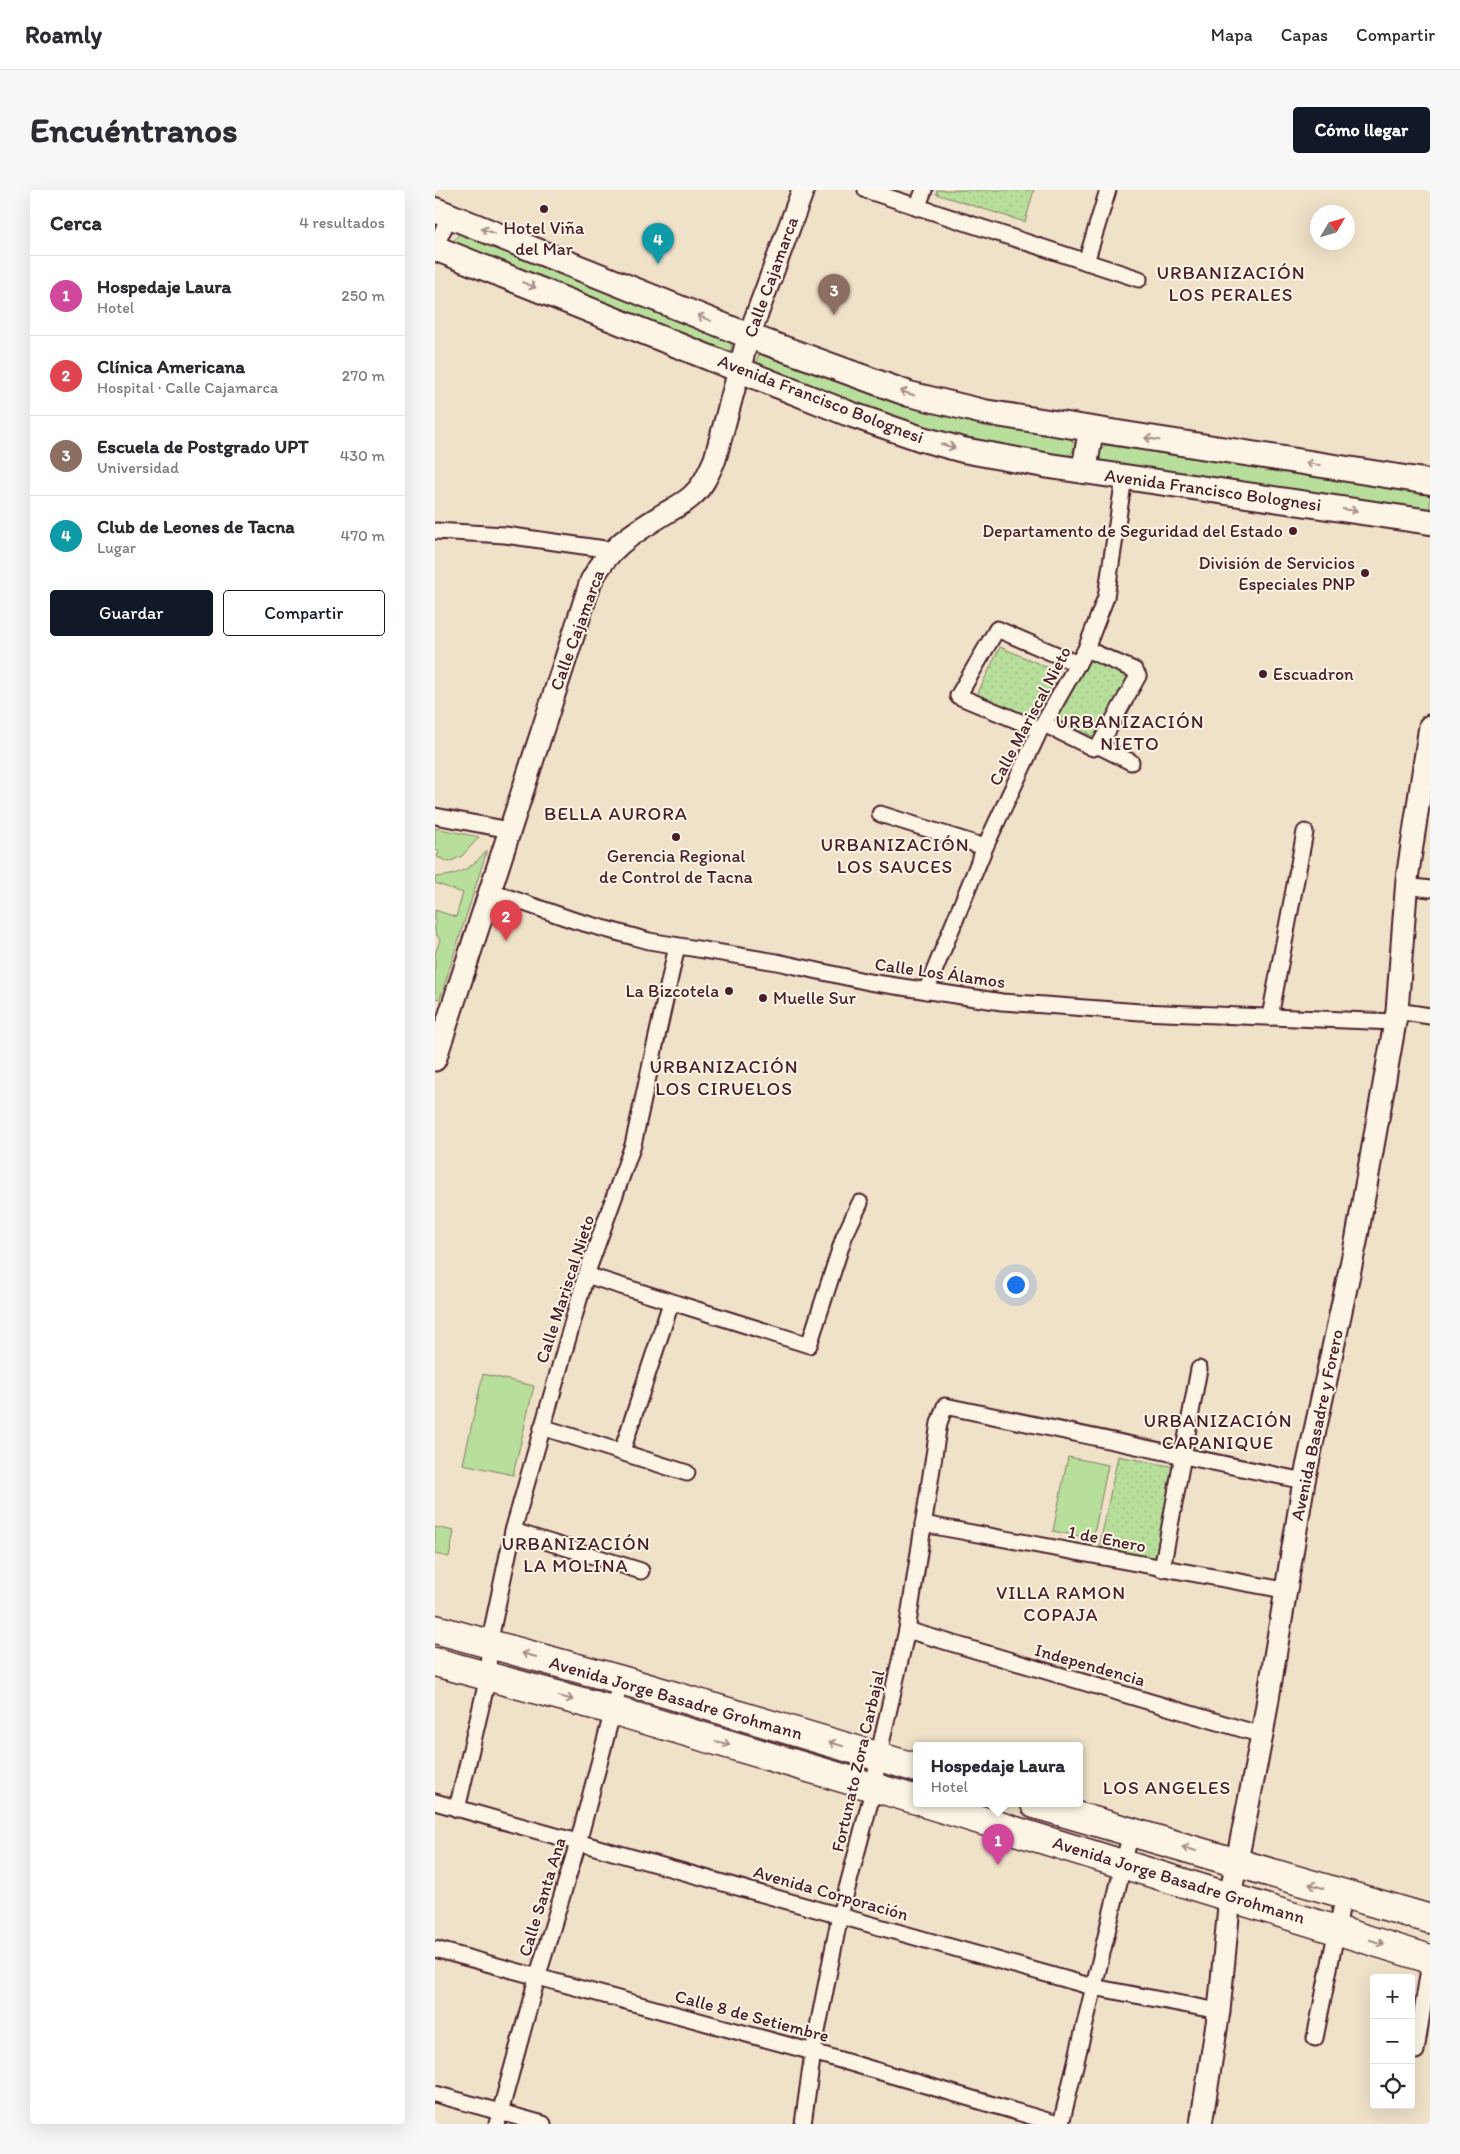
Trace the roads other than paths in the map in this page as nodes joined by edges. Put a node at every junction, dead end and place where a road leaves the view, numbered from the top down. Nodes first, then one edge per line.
1 (803, 190) edge
2 (867, 190) edge
3 (923, 190) edge
4 (1108, 190) edge
5 (917, 208) junction
6 (442, 213) edge
7 (435, 248) edge
8 (1086, 262) junction
9 (1139, 279) dead end
10 (749, 336) junction
11 (739, 368) junction
12 (1091, 430) junction
13 (1084, 471) junction
14 (1124, 478) junction
15 (1430, 482) edge
16 (1430, 522) edge
17 (435, 531) edge
18 (611, 550) junction
19 (1086, 649) junction
20 (1078, 664) junction
21 (1430, 726) edge
22 (1042, 727) junction
23 (1099, 746) junction
24 (1131, 762) dead end
25 (881, 814) dead end
26 (435, 816) edge
27 (509, 830) junction
28 (1305, 832) dead end
29 (985, 847) junction
30 (1406, 886) junction
31 (1430, 889) edge
32 (490, 891) junction
33 (677, 946) junction
34 (926, 990) junction
35 (1396, 1016) junction
36 (1430, 1016) edge
37 (1270, 1017) junction
38 (435, 1060) edge
39 (860, 1203) dead end
40 (586, 1276) junction
41 (671, 1303) junction
42 (1199, 1369) dead end
43 (541, 1427) junction
44 (622, 1451) junction
45 (1184, 1457) junction
46 (687, 1473) dead end
47 (1304, 1481) junction
48 (923, 1524) junction
49 (513, 1531) junction
50 (1162, 1569) junction
51 (641, 1571) dead end
52 (1284, 1590) junction
53 (435, 1629) edge
54 (907, 1630) junction
55 (489, 1644) junction
56 (435, 1662) edge
57 (488, 1677) junction
58 (621, 1680) junction
59 (613, 1710) junction
60 (1262, 1735) junction
61 (878, 1757) junction
62 (913, 1767) edge
63 (874, 1787) junction
64 (913, 1799) edge
65 (435, 1802) edge
66 (938, 1807) edge
67 (1045, 1807) edge
68 (457, 1809) junction
69 (1131, 1832) junction
70 (578, 1843) junction
71 (1123, 1863) junction
72 (1236, 1863) junction
73 (1344, 1894) junction
74 (1230, 1896) junction
75 (840, 1915) junction
76 (1430, 1919) edge
77 (1337, 1929) junction
78 (435, 1950) edge
79 (1430, 1960) edge
80 (537, 1978) junction
81 (1093, 1987) junction
82 (1219, 2011) junction
83 (1315, 2038) dead end
84 (1415, 2051) dead end
85 (813, 2052) junction
86 (435, 2094) edge
87 (499, 2118) edge
88 (543, 2124) edge
89 (803, 2124) edge
90 (1059, 2124) edge
91 (1201, 2124) edge

1 - 10 street, Calle Cajamarca
2 - 5 street
3 - 5 street
4 - 8 street
5 - 8 street
6 - 7 street
10 -> 6 main road, Avenida Francisco Bolognesi
7 -> 11 main road, Avenida Francisco Bolognesi
8 - 9 street
10 - 11 street, Calle Cajamarca
12 -> 10 main road, Avenida Francisco Bolognesi
11 -> 13 main road, Avenida Francisco Bolognesi
11 - 18 street, Calle Cajamarca
12 - 13 main road
15 -> 12 main road, Avenida Francisco Bolognesi
13 - 14 main road, Avenida Francisco Bolognesi
14 -> 16 main road, Avenida Francisco Bolognesi
14 - 19 street, Calle Mariscal Nieto
17 - 18 street
18 - 27 street, Calle Cajamarca
19 - 20 street, Calle Mariscal Nieto
19 - 23 street
20 - 22 street, Calle Mariscal Nieto
20 - 22 street
21 - 30 street, Avenida Basadre y Forero
22 - 23 street
22 - 29 street, Calle Mariscal Nieto
23 - 24 street
25 - 29 street
26 - 27 street
27 - 32 street, Calle Cajamarca
28 - 37 street
29 - 34 street, Calle Mariscal Nieto
30 - 31 street
30 - 35 street, Avenida Basadre y Forero
32 - 33 street, Calle Los Álamos
32 - 38 street, Calle Cajamarca
33 - 34 street, Calle Los Álamos
33 - 40 street, Calle Mariscal Nieto
34 - 37 street, Calle Los Álamos
35 - 36 street, Calle Los Álamos
35 - 37 street, Calle Los Álamos
35 - 47 street, Avenida Basadre y Forero
39 - 41 street
40 - 41 street
40 - 43 street, Calle Mariscal Nieto
41 - 44 street
42 - 45 street
43 - 44 street
43 - 49 street, Calle Mariscal Nieto
44 - 46 street
45 - 47 street
45 - 48 street, Fortunato Zora Carbajal
45 - 50 street
47 - 52 street, Avenida Basadre y Forero
48 - 50 street, 1 de Enero
48 - 54 street, Fortunato Zora Carbajal
49 - 51 street
49 - 55 street, Calle Mariscal Nieto
50 - 52 street, 1 de Enero
52 - 60 street, Avenida Basadre y Forero
53 - 55 highway, Avenida Jorge Basadre Grohmann
54 - 60 street, Independencia
54 - 61 street, Fortunato Zora Carbajal
55 - 57 street, Calle Mariscal Nieto
58 -> 55 highway, Avenida Jorge Basadre Grohmann
56 - 57 highway, Avenida Jorge Basadre Grohmann
57 -> 59 highway, Avenida Jorge Basadre Grohmann
57 - 68 street, Calle Mariscal Nieto
58 - 59 street, Calle Santa Ana
61 -> 58 highway, Avenida Jorge Basadre Grohmann
59 -> 63 highway, Avenida Jorge Basadre Grohmann
59 - 70 street, Calle Santa Ana
60 - 72 street, Avenida Basadre y Forero
61 - 62 highway, Avenida Jorge Basadre Grohmann
61 - 63 street, Fortunato Zora Carbajal
63 - 64 highway, Avenida Jorge Basadre Grohmann
63 - 75 street, Fortunato Zora Carbajal
65 - 68 street, Avenida Corporación
66 - 71 highway, Avenida Jorge Basadre Grohmann
67 - 69 highway, Avenida Jorge Basadre Grohmann
68 - 70 street, Avenida Corporación
69 - 71 street
72 -> 69 highway, Avenida Jorge Basadre Grohmann
70 - 75 street, Avenida Corporación
70 - 80 street, Calle Santa Ana
71 - 74 highway, Avenida Jorge Basadre Grohmann
71 - 81 street
73 -> 72 highway, Avenida Jorge Basadre Grohmann
72 - 74 street, Avenida Basadre y Forero
73 - 76 highway, Avenida Jorge Basadre Grohmann
73 - 77 street
74 - 77 highway, Avenida Jorge Basadre Grohmann
74 - 82 street, Avenida Basadre y Forero
75 - 81 street, Avenida Corporación
75 - 85 street, Fortunato Zora Carbajal
77 -> 79 highway, Avenida Jorge Basadre Grohmann
77 - 83 street
78 - 80 street, Calle 8 de Setiembre
79 - 84 street
80 - 85 street, Calle 8 de Setiembre
80 - 87 street, Calle Santa Ana
81 - 82 street, Avenida Corporación
81 - 90 street
82 - 91 street, Avenida Basadre y Forero
85 - 89 street, Fortunato Zora Carbajal
85 - 90 street, Calle 8 de Setiembre
86 - 87 street
87 - 88 street

